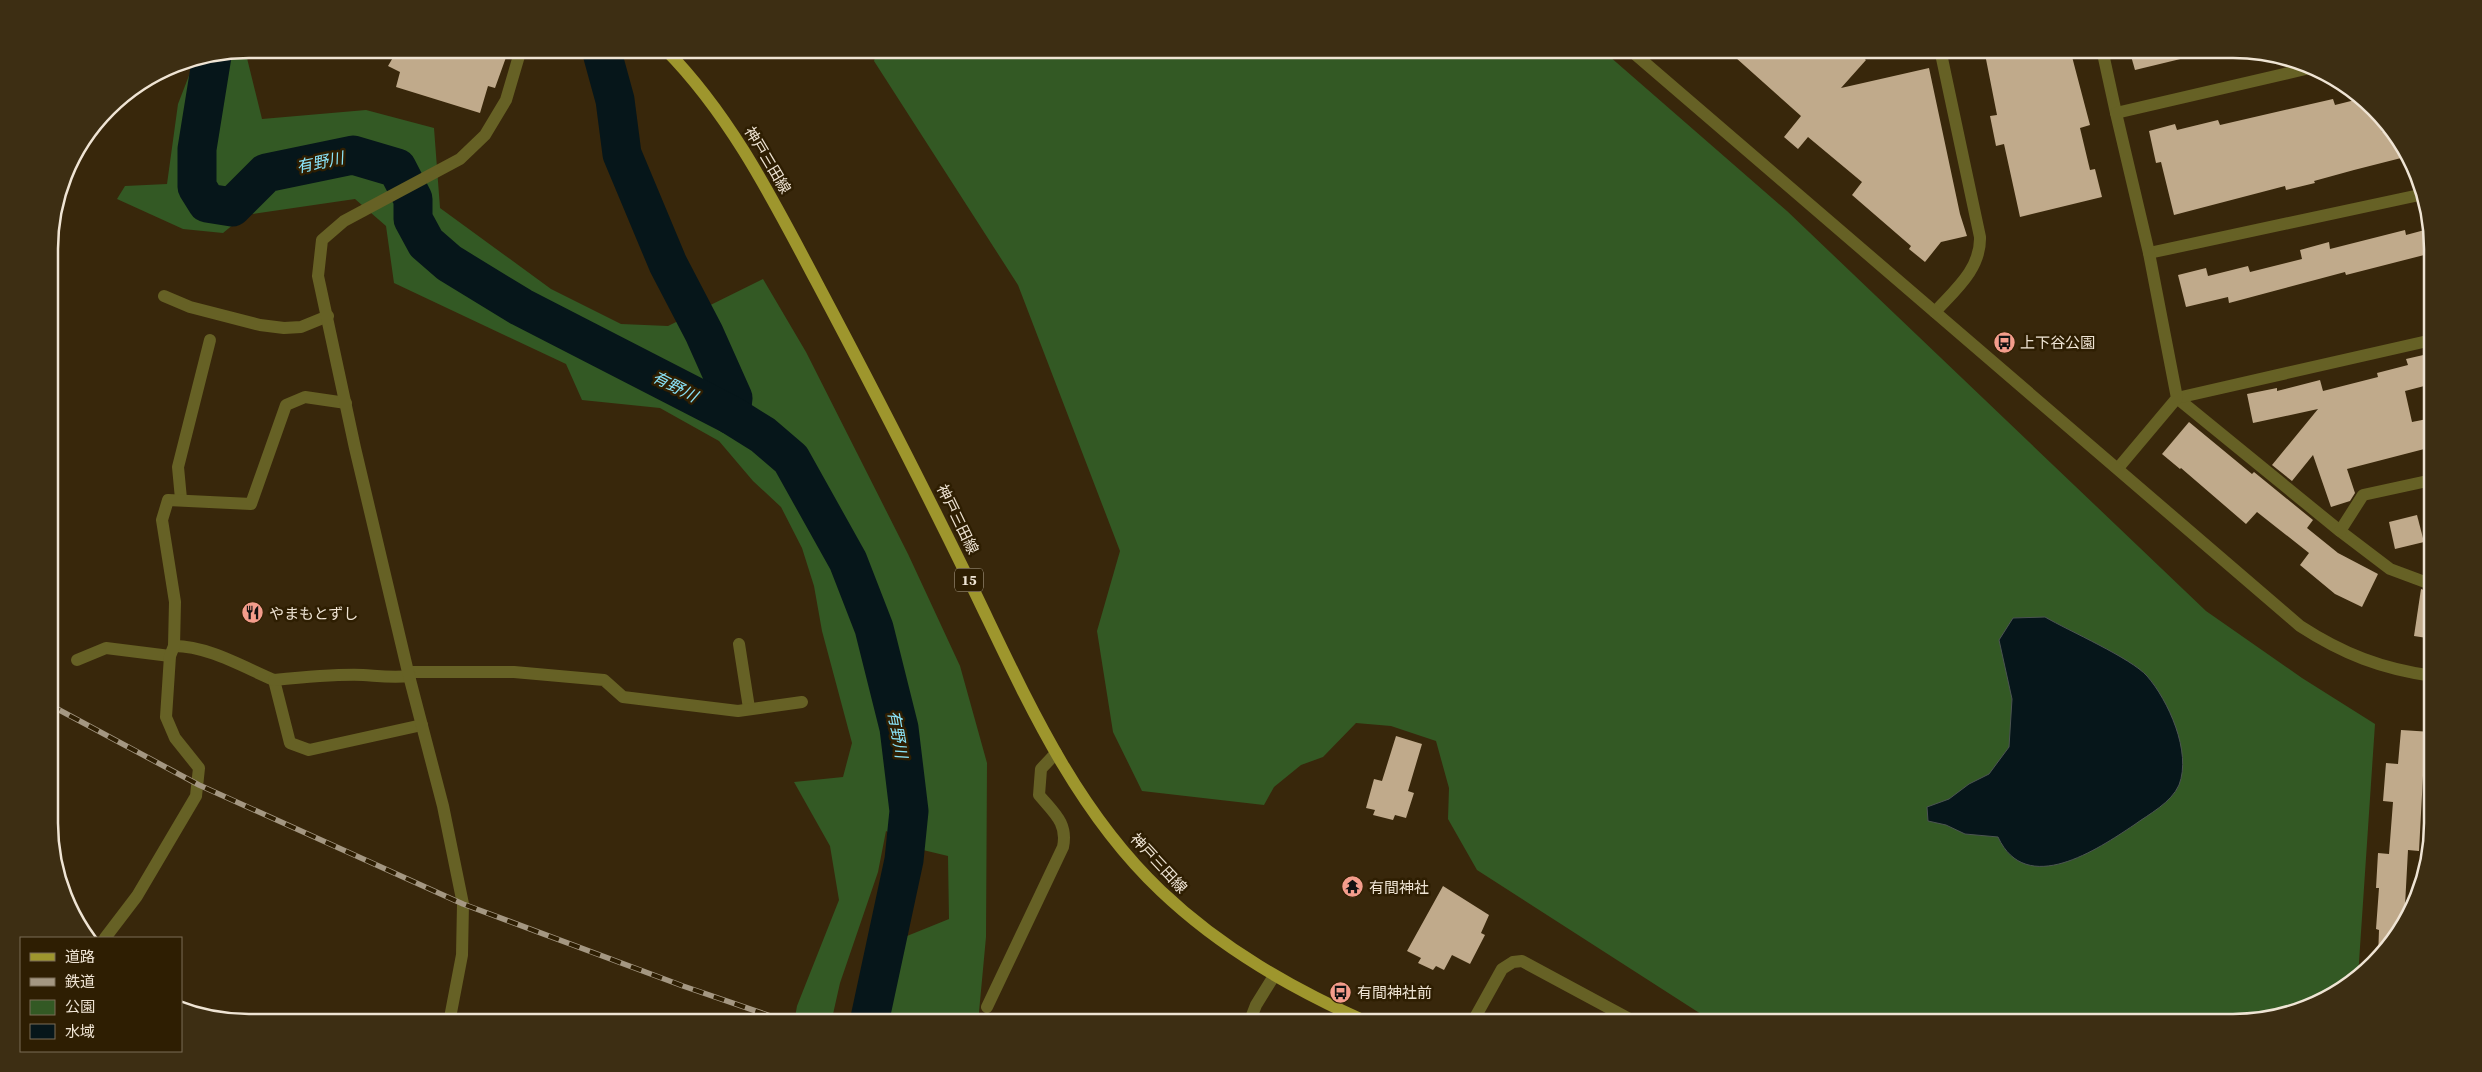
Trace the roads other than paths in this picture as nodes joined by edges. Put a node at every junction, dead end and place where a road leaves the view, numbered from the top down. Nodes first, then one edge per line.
1 (518, 58) edge
2 (673, 58) edge
3 (1639, 58) edge
4 (1942, 58) edge
5 (2104, 58) edge
6 (2299, 70) edge
7 (2116, 113) junction
8 (2417, 196) edge
9 (2149, 253) junction
10 (164, 296) dead end
11 (1935, 312) junction
12 (328, 316) junction
13 (210, 340) dead end
14 (2424, 342) edge
15 (2178, 398) junction
16 (346, 402) junction
17 (2119, 467) junction
18 (2424, 482) edge
19 (181, 499) junction
20 (2340, 532) junction
21 (2424, 582) edge
22 (739, 644) dead end
23 (172, 651) junction
24 (77, 660) dead end
25 (409, 674) junction
26 (2424, 674) edge
27 (274, 680) junction
28 (802, 702) dead end
29 (749, 708) junction
30 (422, 725) junction
31 (1056, 753) junction
32 (106, 937) edge
33 (1274, 976) junction
34 (987, 1006) dead end
35 (452, 1014) edge
36 (1254, 1014) edge
37 (1348, 1014) edge
38 (1477, 1014) edge
39 (1620, 1014) edge

1 - 12 street
2 - 31 main road, 神戸三田線 / 15
3 - 11 street
4 - 11 street
5 - 7 street
6 - 7 street
7 - 9 street
8 - 9 street
9 - 15 street
10 - 12 street
11 - 17 street
12 - 16 street
13 - 19 street
14 - 15 street
15 - 17 street
15 - 20 street
16 - 19 street
16 - 25 street
17 - 26 street
18 - 20 street
19 - 23 street
20 - 21 street
22 - 29 street
23 - 24 street
23 - 27 street
23 - 32 street
25 - 27 street
25 - 29 street
25 - 30 street
27 - 30 street
28 - 29 street
30 - 35 street
31 - 33 main road, 神戸三田線 / 15
31 - 34 street
33 - 36 street
33 - 37 main road, 神戸三田線 / 15
38 - 39 street

